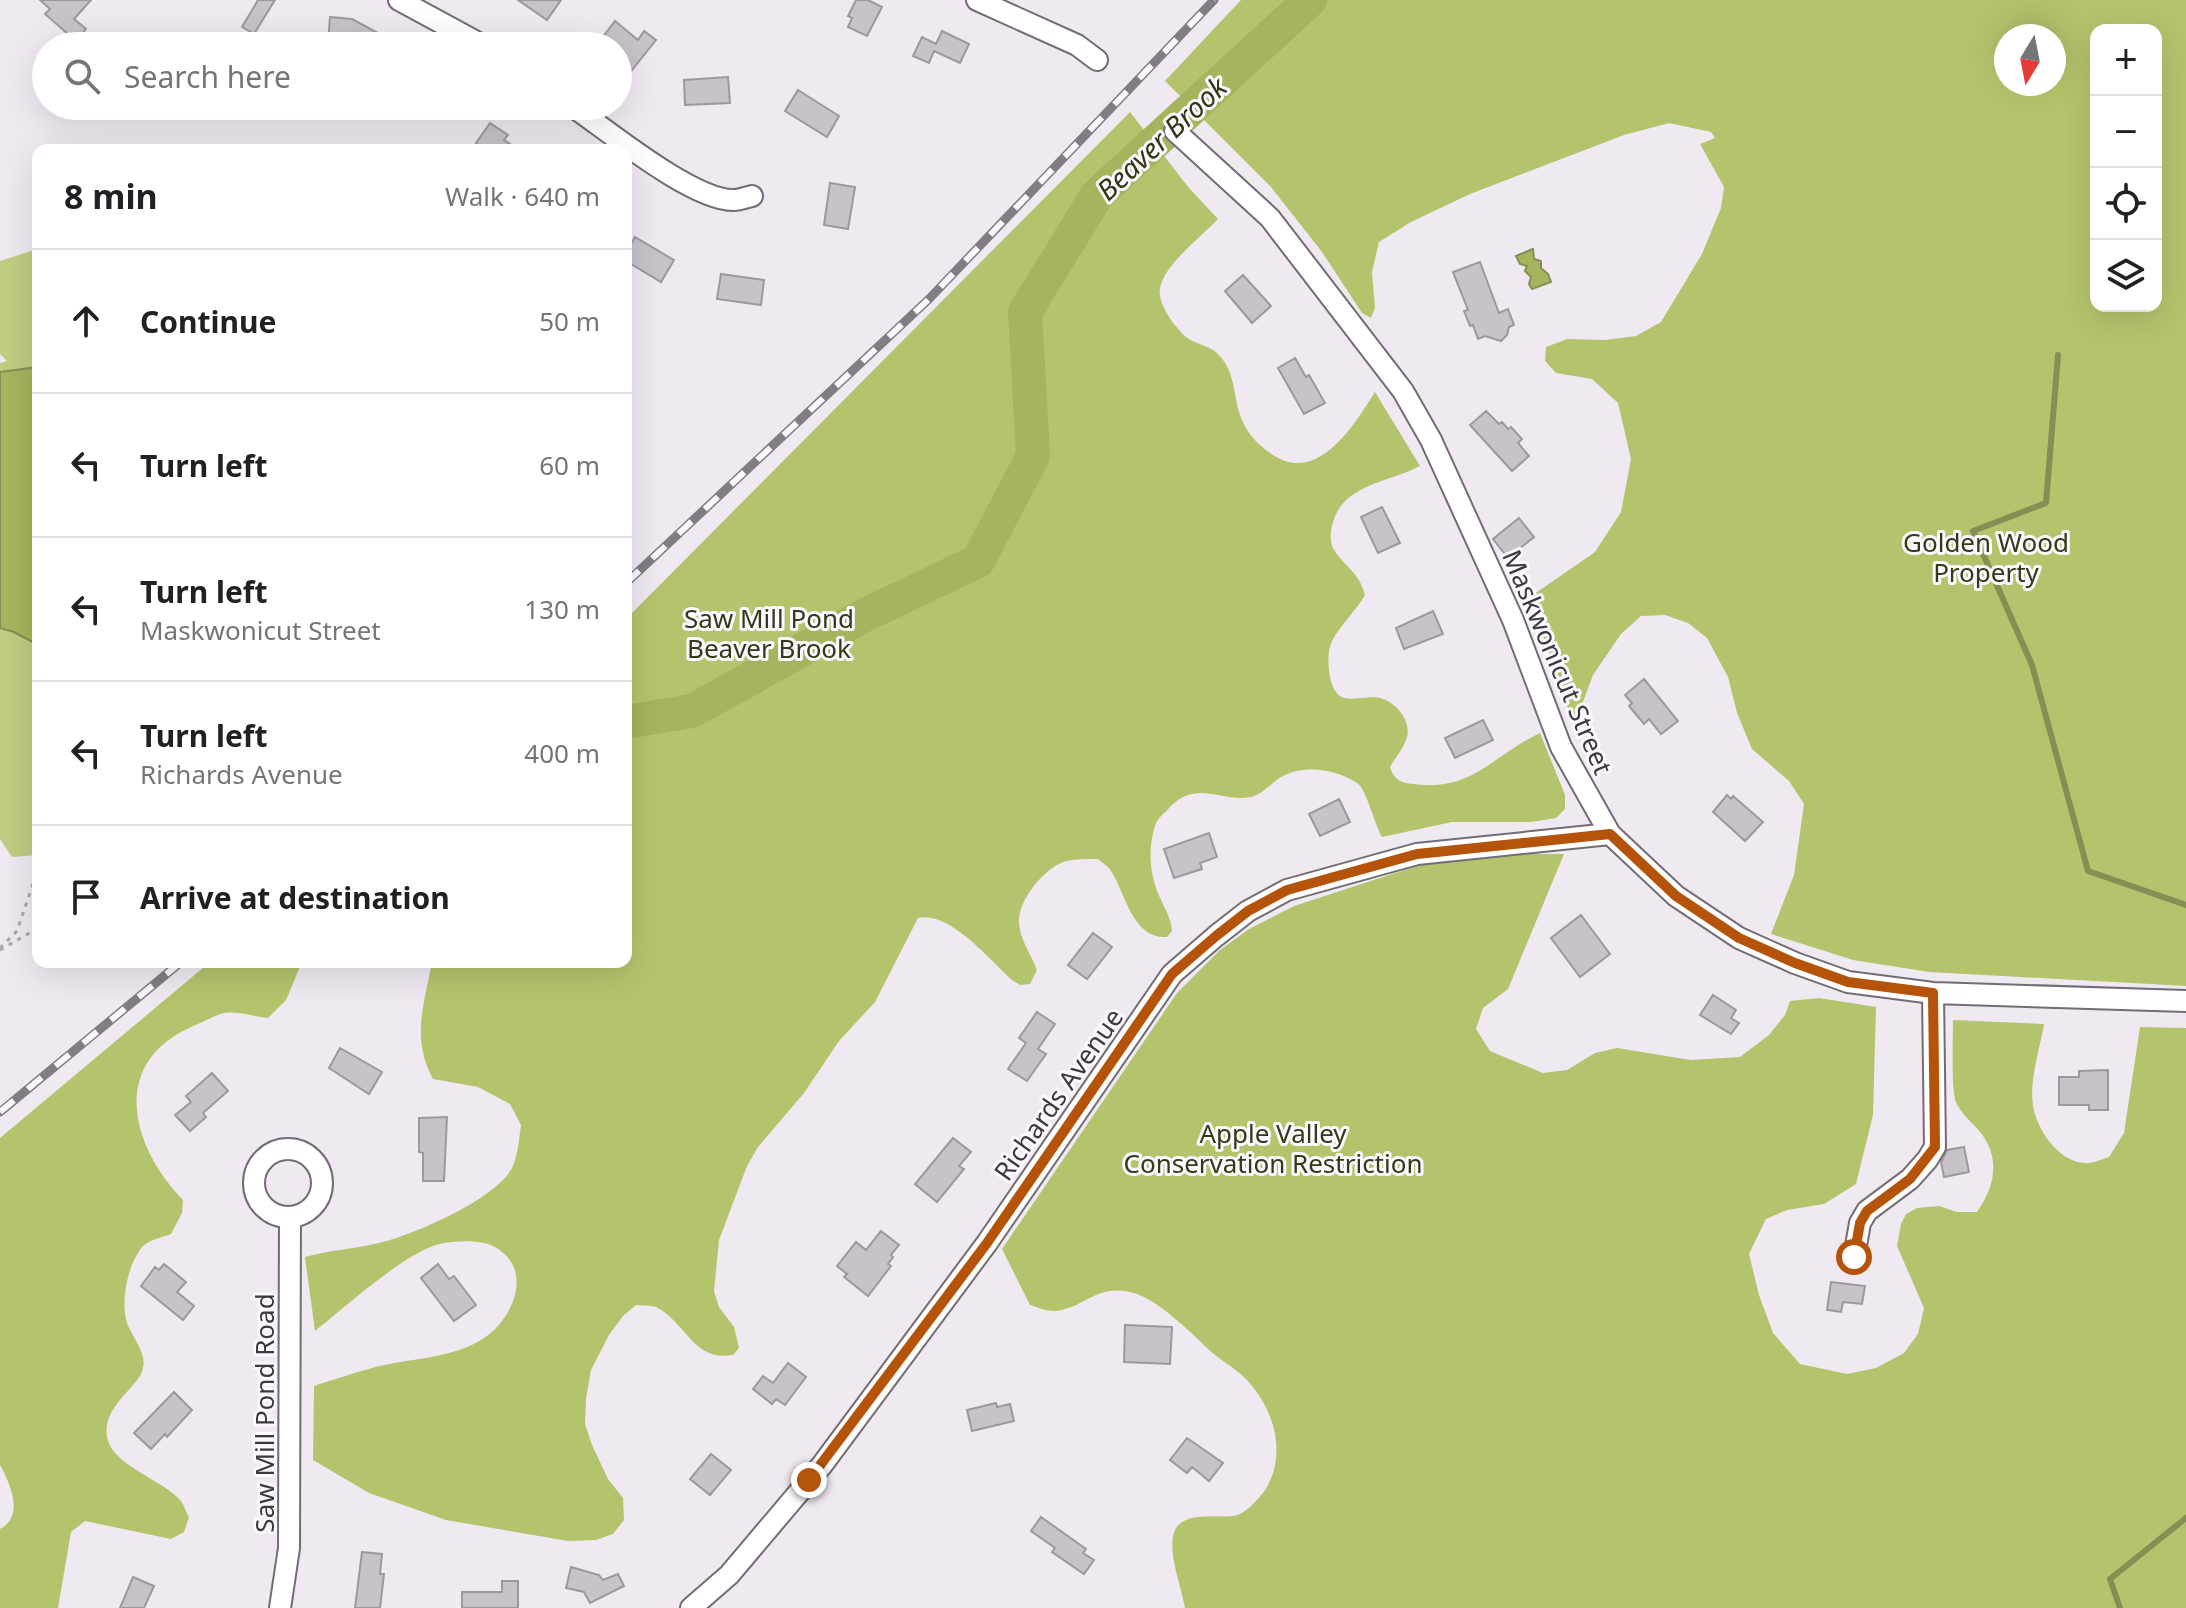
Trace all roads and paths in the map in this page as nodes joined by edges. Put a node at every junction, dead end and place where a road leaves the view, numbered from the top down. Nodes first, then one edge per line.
1 (399, 0) edge
2 (977, 0) edge
3 (458, 32) edge
4 (1097, 60) dead end
5 (592, 120) edge
6 (1175, 131) dead end
7 (628, 144) edge
8 (632, 147) edge
9 (752, 196) dead end
10 (1610, 834) junction
11 (32, 887) edge
12 (32, 931) edge
13 (0, 949) edge
14 (1933, 993) junction
15 (2186, 1001) edge
16 (290, 1218) dead end
17 (1854, 1257) dead end
18 (280, 1608) edge
19 (691, 1608) edge

1 - 3 street
2 - 4 street
5 - 7 street
6 - 10 street, Maskwonicut Street
8 - 9 street
10 - 14 street, Maskwonicut Street
10 - 19 street, Richards Avenue
11 - 13 path
12 - 13 path
14 - 15 street, Maskwonicut Street
14 - 17 street
16 - 18 street, Saw Mill Pond Road

